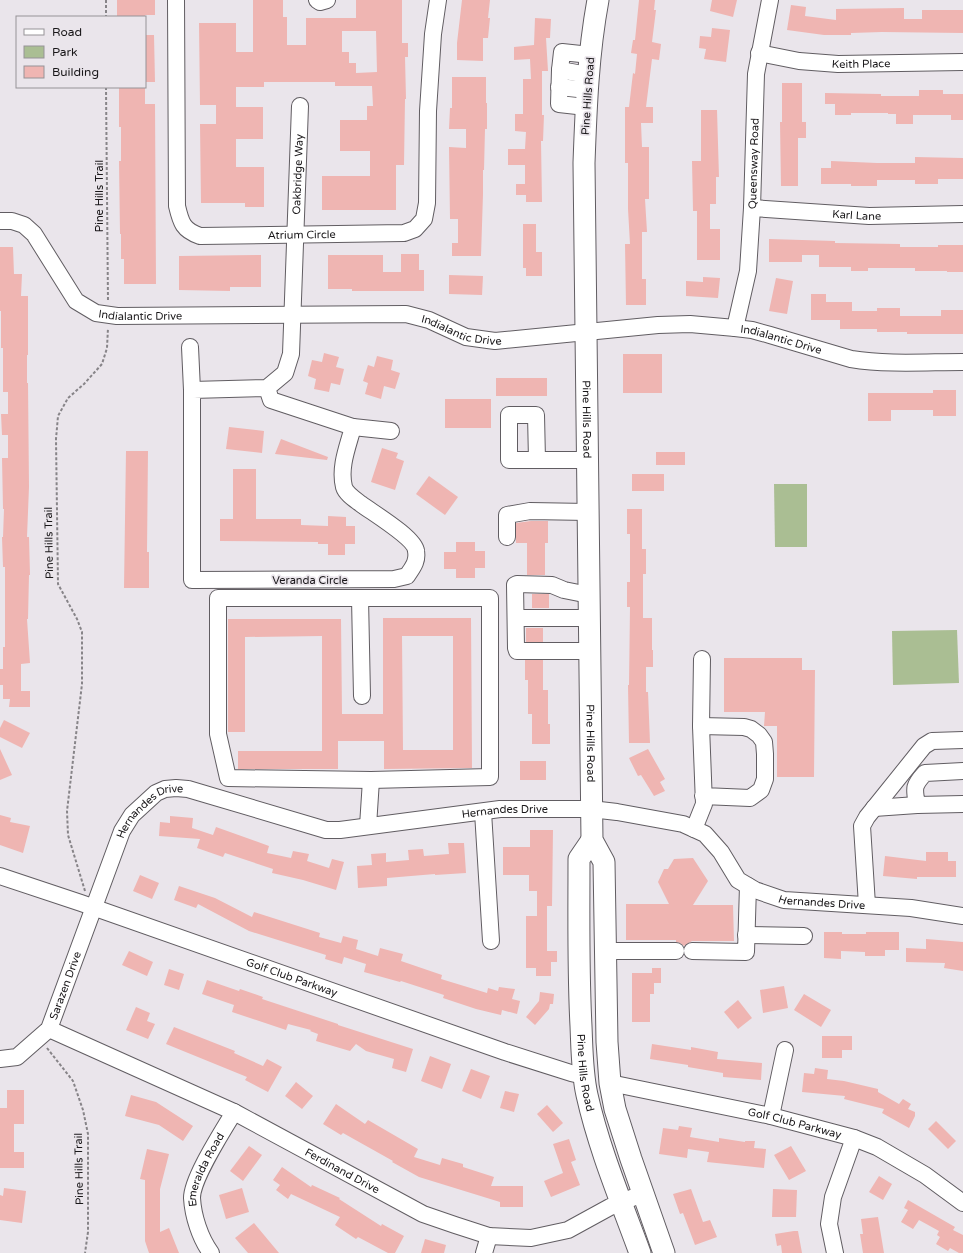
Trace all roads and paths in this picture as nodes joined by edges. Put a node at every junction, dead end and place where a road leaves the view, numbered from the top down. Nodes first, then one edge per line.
1 (106, 0) edge
2 (176, 0) edge
3 (317, 0) edge
4 (327, 0) edge
5 (438, 0) edge
6 (598, 0) edge
7 (770, 0) edge
8 (106, 16) edge
9 (759, 53) junction
10 (590, 55) junction
11 (963, 62) edge
12 (560, 70) junction
13 (106, 88) edge
14 (587, 91) junction
15 (300, 106) dead end
16 (752, 208) junction
17 (963, 214) edge
18 (0, 221) edge
19 (296, 235) junction
20 (108, 304) dead end
21 (292, 314) junction
22 (108, 323) dead end
23 (734, 328) junction
24 (586, 332) junction
25 (190, 347) dead end
26 (963, 362) edge
27 (267, 388) junction
28 (192, 390) junction
29 (353, 427) junction
30 (391, 431) dead end
31 (536, 460) junction
32 (587, 460) junction
33 (588, 512) junction
34 (508, 536) dead end
35 (589, 595) junction
36 (360, 598) junction
37 (516, 618) junction
38 (589, 618) junction
39 (590, 651) junction
40 (702, 659) dead end
41 (362, 696) dead end
42 (701, 726) junction
43 (963, 740) edge
44 (963, 772) edge
45 (371, 780) junction
46 (704, 796) junction
47 (963, 804) edge
48 (917, 805) junction
49 (874, 808) junction
50 (591, 809) junction
51 (483, 812) junction
52 (368, 826) junction
53 (694, 829) junction
54 (592, 840) junction
55 (0, 876) edge
56 (748, 886) junction
57 (85, 891) dead end
58 (867, 905) junction
59 (94, 908) junction
60 (963, 916) edge
61 (746, 934) junction
62 (804, 936) dead end
63 (491, 941) dead end
64 (605, 951) junction
65 (49, 1029) junction
66 (46, 1048) dead end
67 (785, 1050) dead end
68 (0, 1059) edge
69 (584, 1076) junction
70 (610, 1083) junction
71 (234, 1112) junction
72 (772, 1116) junction
73 (854, 1138) junction
74 (644, 1193) junction
75 (622, 1202) junction
76 (963, 1203) edge
77 (489, 1236) junction
78 (85, 1253) edge
79 (211, 1253) edge
80 (484, 1253) edge
81 (640, 1253) edge
82 (664, 1253) edge
83 (835, 1253) edge

1 - 8 path
2 - 19 street, Atrium Circle
3 - 4 street
5 - 19 street, Atrium Circle
6 - 10 main road, Pine Hills Road
7 - 9 street, Queensway Road
9 - 11 street, Keith Place
9 - 16 street, Queensway Road
10 - 12 street
10 - 14 main road, Pine Hills Road
12 - 14 street
12 - 14 street
13 - 20 path, Pine Hills Trail
14 - 24 main road, Pine Hills Road
15 - 19 street, Oakbridge Way
16 - 17 street, Karl Lane
16 - 23 street, Queensway Road
18 - 21 street, Indialantic Drive
19 - 21 street, Oakbridge Way
21 - 24 street, Indialantic Drive
21 - 27 street
22 - 57 path, Pine Hills Trail
23 - 24 street, Indialantic Drive
23 - 26 street, Indialantic Drive
24 - 32 main road, Pine Hills Road
25 - 28 street
27 - 28 street
27 - 29 street
28 - 29 street, Veranda Circle
29 - 30 street
31 - 31 street
31 - 32 street
32 - 33 main road, Pine Hills Road
33 - 34 street
33 - 35 main road, Pine Hills Road
35 - 37 street
35 - 38 main road, Pine Hills Road
36 - 41 street
36 - 45 street
36 - 45 street
37 - 38 street
37 - 39 street
38 - 39 main road, Pine Hills Road
39 - 50 main road, Pine Hills Road
40 - 42 street
42 - 46 street
42 - 46 street
43 - 49 street
44 - 48 street
45 - 52 street
46 - 53 street
47 - 48 street
48 - 49 street
49 - 58 street
50 - 51 street, Hernandes Drive
50 - 53 street, Hernandes Drive
50 - 54 main road, Pine Hills Road
51 - 52 street, Hernandes Drive
51 - 63 street
52 - 59 street, Hernandes Drive
53 - 56 street, Hernandes Drive
54 - 64 main road, Pine Hills Road
54 - 69 main road, Pine Hills Road
55 - 59 street, Golf Club Parkway
56 - 58 street, Hernandes Drive
56 - 61 street
58 - 60 street, Hernandes Drive
59 - 65 street, Sarazen Drive
59 - 69 street, Golf Club Parkway
61 - 62 street
61 - 64 street
64 - 70 main road, Pine Hills Road
65 - 68 street, Sarazen Drive
65 - 71 street, Ferdinand Drive
66 - 78 path, Pine Hills Trail
67 - 72 street
69 - 75 main road, Pine Hills Road
70 - 72 street, Golf Club Parkway
70 - 74 main road, Pine Hills Road
71 - 77 street, Ferdinand Drive
71 - 79 street, Emeralda Road
72 - 73 street, Golf Club Parkway
73 - 76 street, Golf Club Parkway
73 - 83 street
74 - 75 street, Ferdinand Drive
74 - 82 main road, Pine Hills Road
75 - 77 street, Ferdinand Drive
75 - 81 main road, Pine Hills Road
77 - 80 street

